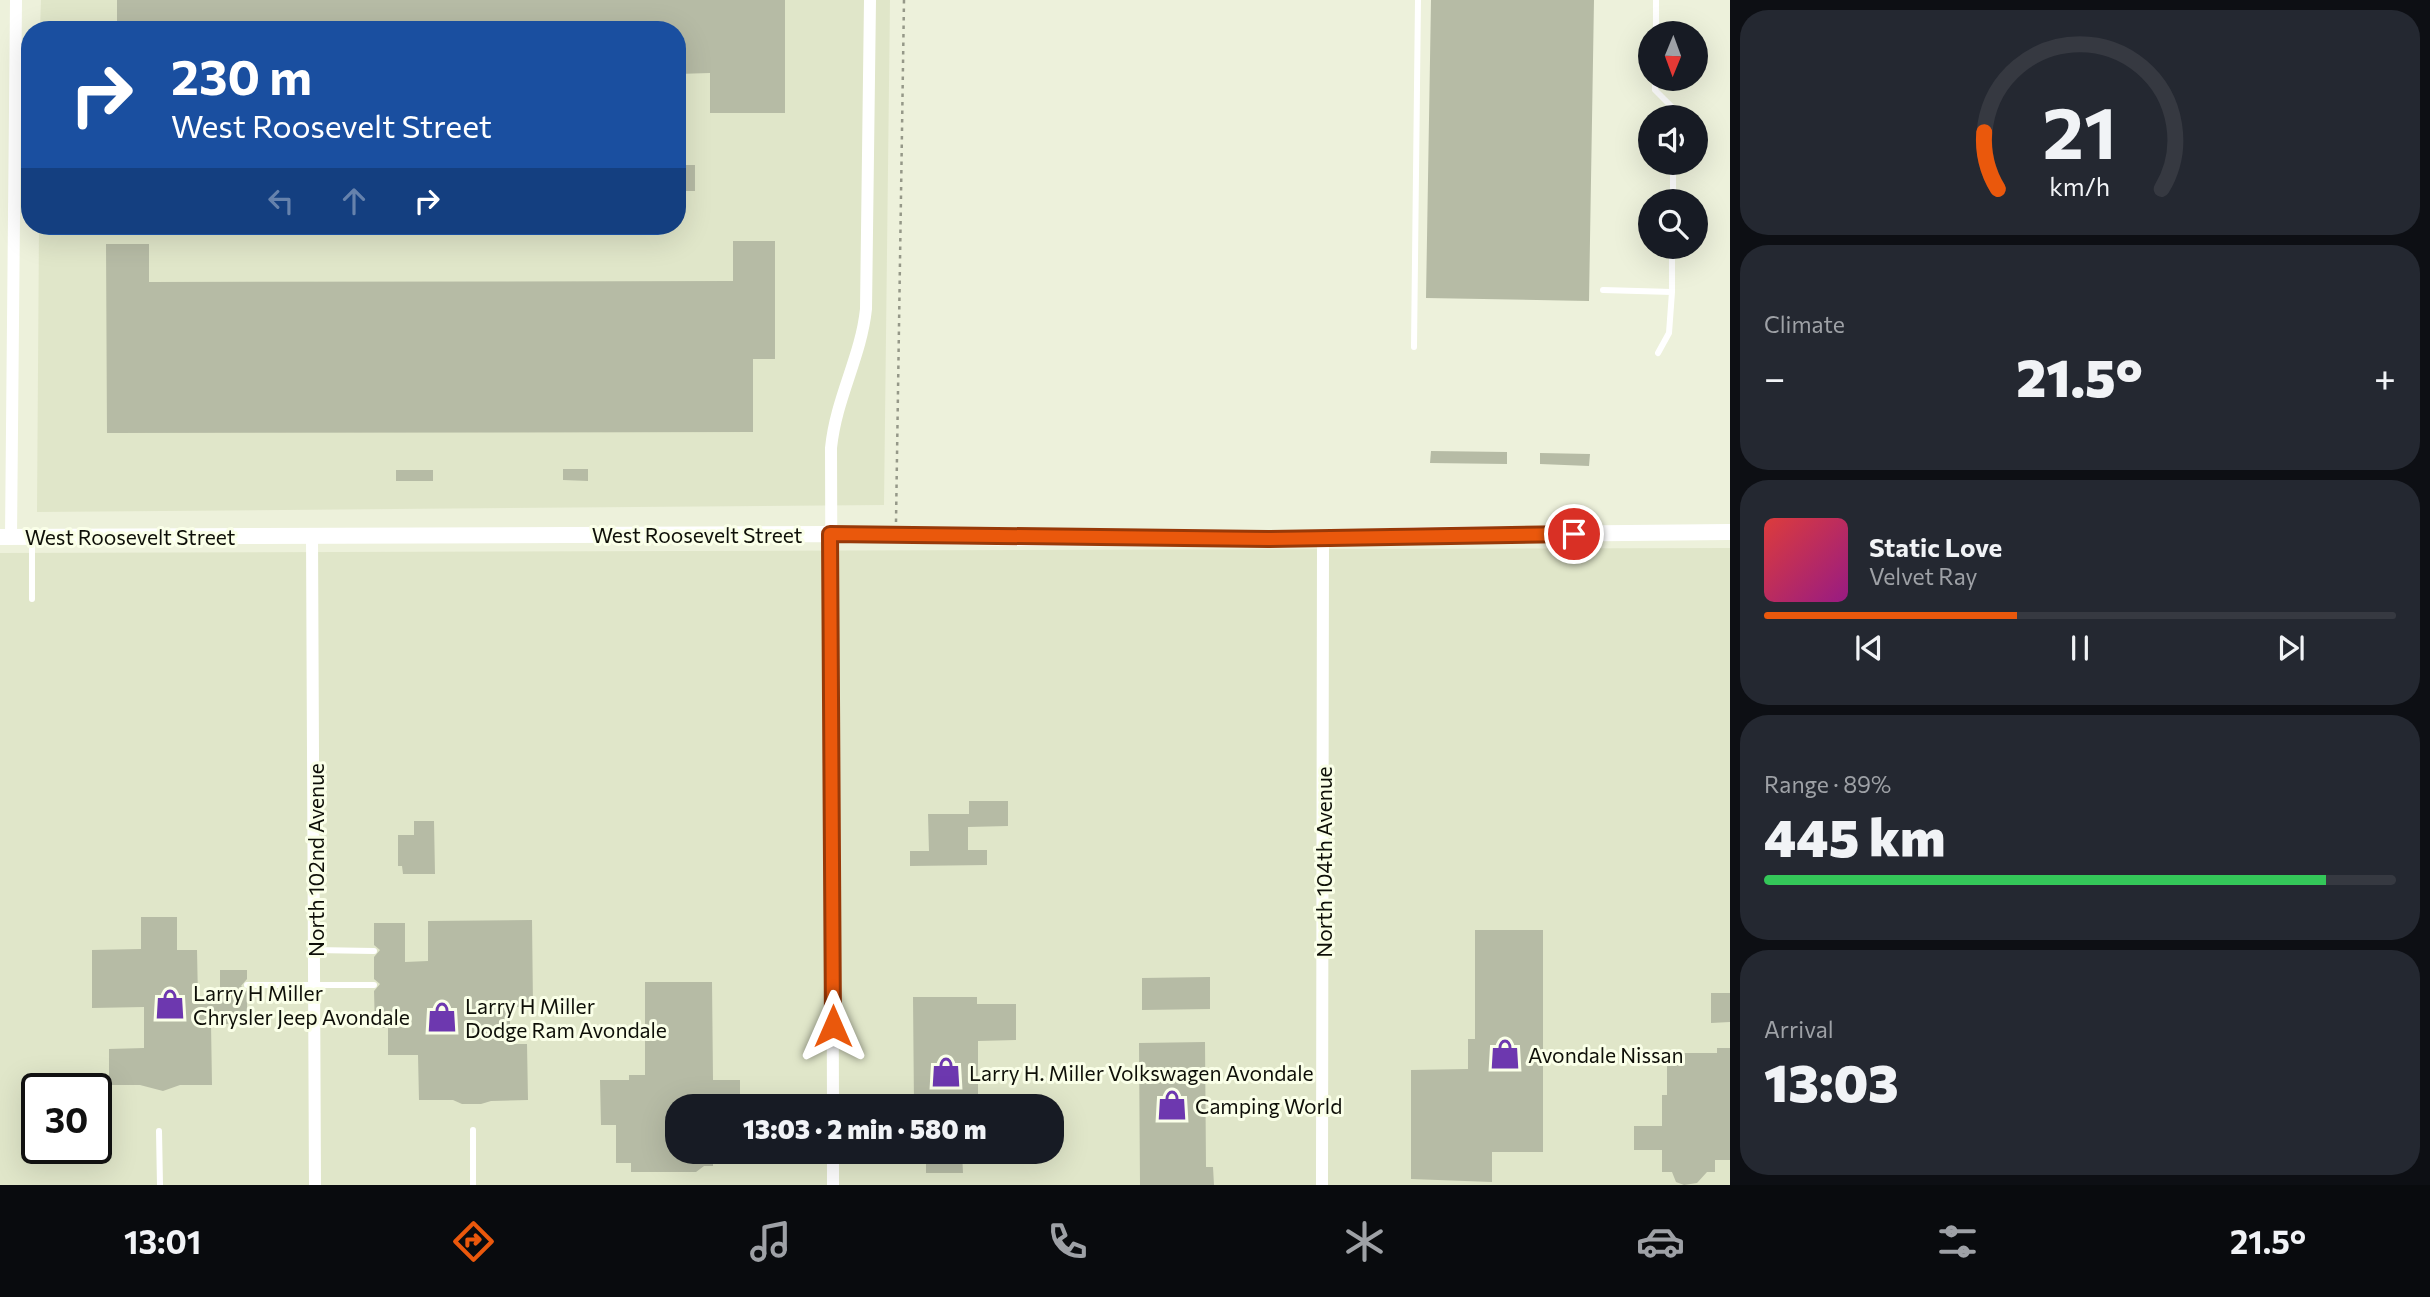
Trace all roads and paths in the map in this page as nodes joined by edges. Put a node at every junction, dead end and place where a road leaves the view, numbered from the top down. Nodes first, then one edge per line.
1 (16, 0) edge
2 (870, 0) edge
3 (904, 0) edge
4 (1418, 0) edge
5 (1656, 0) edge
6 (1656, 21) edge
7 (1656, 91) edge
8 (1671, 105) edge
9 (1672, 259) edge
10 (1603, 290) dead end
11 (1672, 292) junction
12 (1414, 347) dead end
13 (1658, 353) dead end
14 (1730, 532) edge
15 (830, 534) junction
16 (895, 535) junction
17 (312, 536) junction
18 (6, 537) edge
19 (32, 537) junction
20 (1323, 539) junction
21 (32, 599) dead end
22 (315, 950) junction
23 (374, 951) dead end
24 (315, 983) junction
25 (247, 985) dead end
26 (374, 985) dead end
27 (833, 1094) edge
28 (473, 1130) dead end
29 (159, 1131) dead end
30 (833, 1164) edge
31 (160, 1185) edge
32 (315, 1185) edge
33 (473, 1185) edge
34 (833, 1185) edge
35 (1322, 1185) edge

1 - 18 street
2 - 15 street
3 - 16 path
4 - 12 lane
5 - 6 lane
7 - 8 lane
9 - 11 lane
10 - 11 lane
11 - 13 lane
14 - 20 street, West Roosevelt Street
15 - 16 street, West Roosevelt Street
15 - 17 street, West Roosevelt Street
15 - 27 street
16 - 20 street, West Roosevelt Street
17 - 19 street, West Roosevelt Street
17 - 22 street, North 102nd Avenue
18 - 19 street, West Roosevelt Street
19 - 21 lane
20 - 35 street, North 104th Avenue
22 - 23 lane
22 - 24 street, North 102nd Avenue
24 - 25 lane
24 - 26 lane
24 - 32 street, North 102nd Avenue
28 - 33 lane
29 - 31 lane
30 - 34 street

